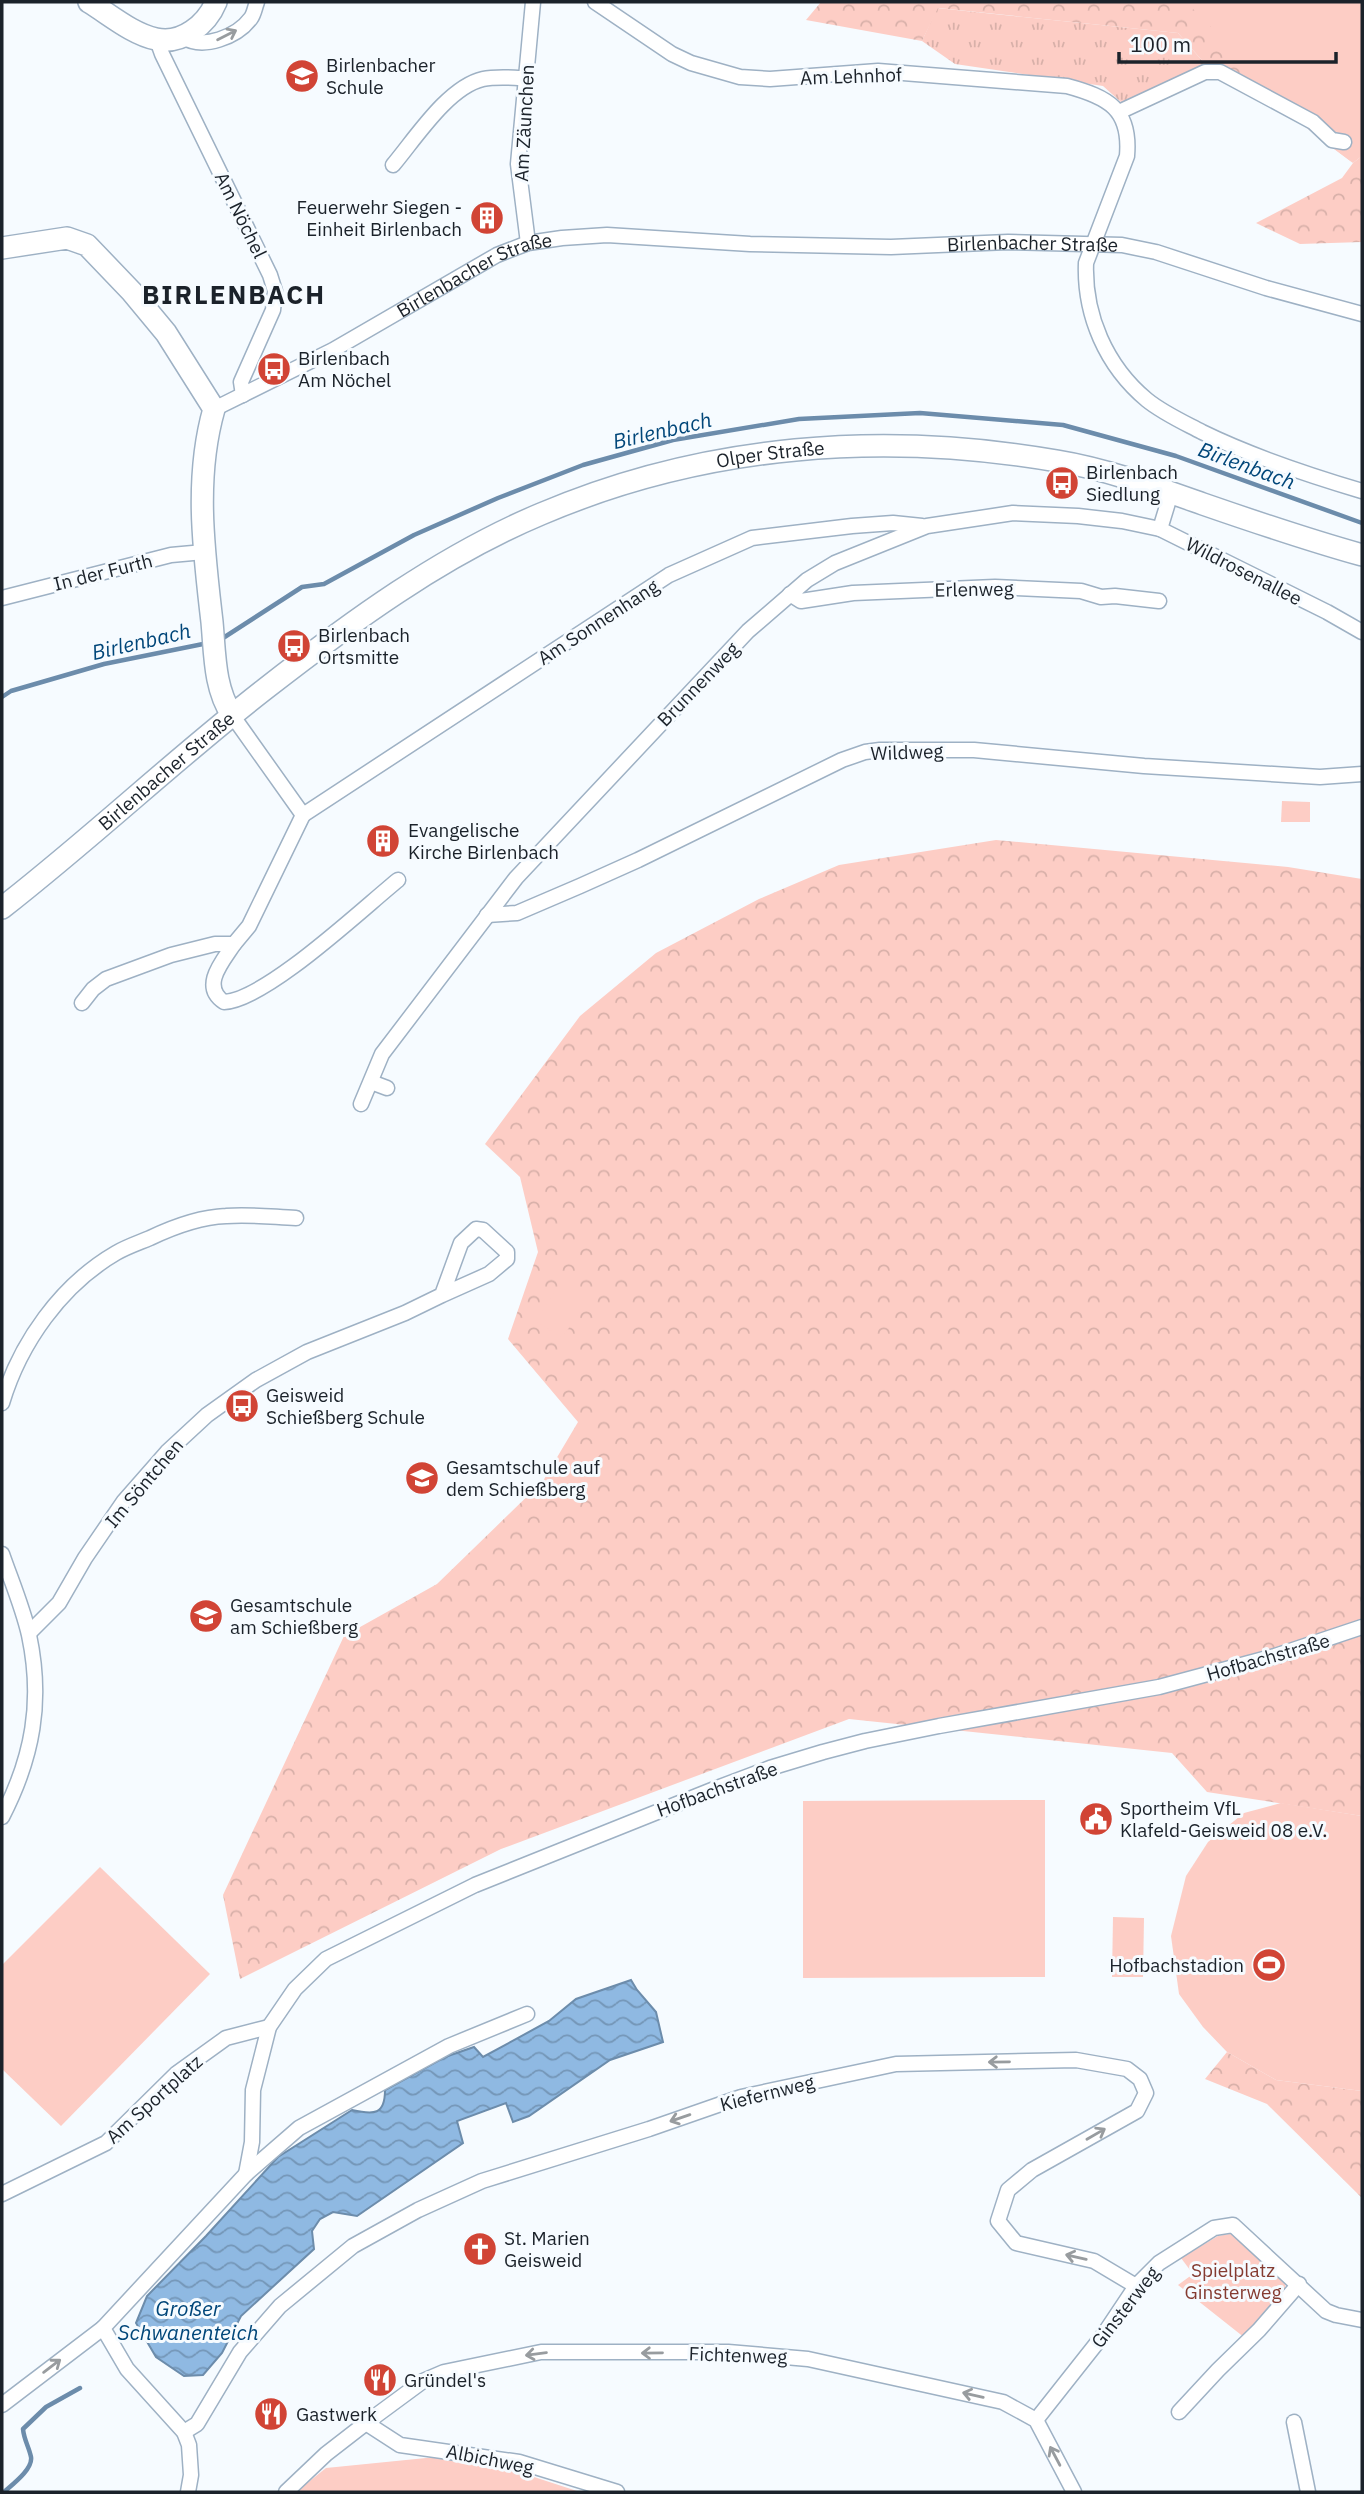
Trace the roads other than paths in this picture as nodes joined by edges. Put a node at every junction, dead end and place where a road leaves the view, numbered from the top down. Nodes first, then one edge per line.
1 (89, 2) edge
2 (216, 2) edge
3 (257, 2) edge
4 (533, 2) edge
5 (595, 2) edge
6 (183, 37) junction
7 (157, 40) junction
8 (526, 78) junction
9 (1119, 112) junction
10 (1344, 142) dead end
11 (393, 165) dead end
12 (528, 243) junction
13 (1093, 244) junction
14 (2, 248) edge
15 (1362, 314) edge
16 (243, 395) junction
17 (214, 409) junction
18 (1362, 491) edge
19 (1171, 493) junction
20 (927, 526) junction
21 (1160, 529) junction
22 (204, 552) junction
23 (1362, 555) edge
24 (790, 594) junction
25 (2, 598) edge
26 (1159, 601) dead end
27 (1362, 632) edge
28 (232, 715) junction
29 (1362, 774) edge
30 (303, 814) junction
31 (398, 880) dead end
32 (2, 908) edge
33 (487, 915) junction
34 (234, 944) junction
35 (82, 1003) dead end
36 (371, 1082) junction
37 (387, 1088) dead end
38 (361, 1104) dead end
39 (296, 1217) dead end
40 (442, 1295) junction
41 (2, 1403) edge
42 (2, 1554) edge
43 (1362, 1627) edge
44 (29, 1633) junction
45 (2, 1817) edge
46 (527, 2014) dead end
47 (268, 2026) junction
48 (246, 2174) junction
49 (2, 2194) edge
50 (1299, 2284) junction
51 (1136, 2287) junction
52 (1362, 2320) edge
53 (103, 2328) junction
54 (2, 2406) edge
55 (1179, 2412) dead end
56 (1036, 2420) junction
57 (1294, 2422) dead end
58 (366, 2423) junction
59 (184, 2432) junction
60 (188, 2492) edge
61 (286, 2492) edge
62 (617, 2492) edge
63 (1074, 2492) edge
64 (1308, 2492) edge

1 - 7 main road
2 - 6 main road
6 -> 3 street
4 - 8 street, Am Zäunchen
5 - 9 street, Am Lehnhof
6 - 7 main road
7 - 16 street, Am Nöchel
8 - 11 street
8 - 12 street, Am Zäunchen
9 - 10 street
9 - 13 street
12 - 13 street, Birlenbacher Straße
12 - 16 street, Birlenbacher Straße
13 - 15 street, Birlenbacher Straße
13 - 18 street
14 - 17 main road
16 - 17 street, Birlenbacher Straße
17 - 22 main road, Birlenbacher Straße
19 - 21 street
19 - 23 main road, Olper Straße
19 - 28 main road, Olper Straße
20 - 21 street, Brunnenweg
20 - 24 street, Brunnenweg
20 - 30 street, Am Sonnenhang
21 - 27 street, Wildrosenallee
22 - 25 street, In der Furth
22 - 28 main road, Birlenbacher Straße
24 - 26 street, Erlenweg
24 - 33 street, Brunnenweg
28 - 30 street
28 - 32 main road, Birlenbacher Straße
29 - 33 street, Wildweg
30 - 34 street
31 - 34 street
33 - 36 street, Brunnenweg
34 - 35 street
36 - 37 street
36 - 38 street, Brunnenweg
39 - 41 street
40 - 40 street, Im Söntchen
40 - 44 street, Im Söntchen
42 - 44 street
43 - 47 street, Hofbachstraße
44 - 45 street
46 - 48 street
47 - 48 street, Hofbachstraße
47 - 49 street, Am Sportplatz
48 - 53 street
50 - 51 street, Ginsterweg
50 - 52 street, Ginsterweg
50 - 55 street
51 - 56 street, Ginsterweg
51 -> 59 street, Kiefernweg
54 -> 53 street
53 - 59 street
56 -> 58 street, Fichtenweg
63 -> 56 street
57 - 64 street
58 - 61 street, Fichtenweg
58 - 62 street, Albichweg
59 - 60 street

